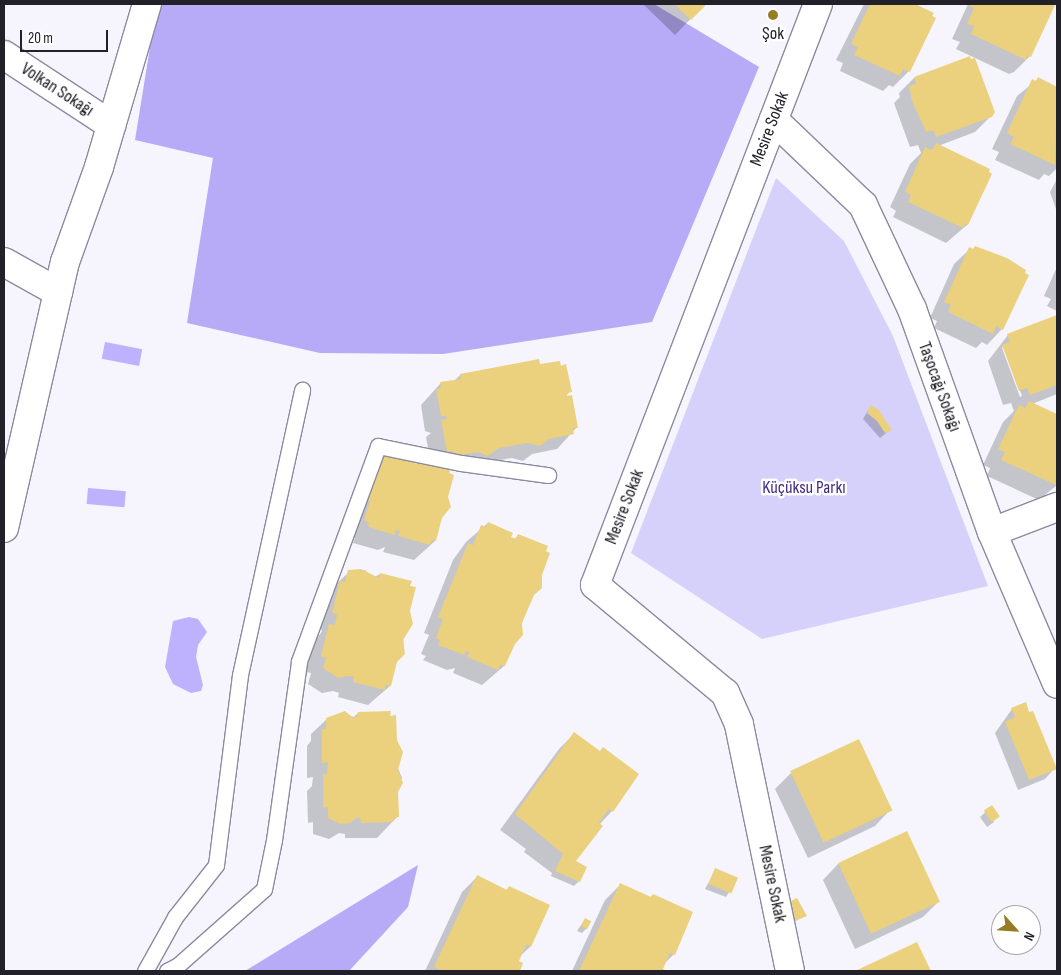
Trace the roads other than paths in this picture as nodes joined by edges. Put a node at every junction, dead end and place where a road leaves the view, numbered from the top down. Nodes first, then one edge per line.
1 (147, 4) edge
2 (818, 4) edge
3 (4, 55) edge
4 (774, 120) junction
5 (111, 125) junction
6 (4, 262) edge
7 (58, 292) junction
8 (302, 390) dead end
9 (15, 431) edge
10 (548, 474) dead end
11 (1057, 507) edge
12 (4, 528) edge
13 (992, 532) junction
14 (1057, 684) edge
15 (145, 971) edge
16 (167, 971) edge
17 (790, 971) edge

1 - 5 street
2 - 4 street, Mesire Sokak
3 - 5 street, Volkan Sokağı
4 - 13 street, Taşocağı Sokağı
4 - 17 street, Mesire Sokak
5 - 7 street
6 - 7 street
7 - 9 street
8 - 15 lane
9 - 12 street
10 - 16 lane
11 - 13 street
13 - 14 street, Taşocağı Sokağı

